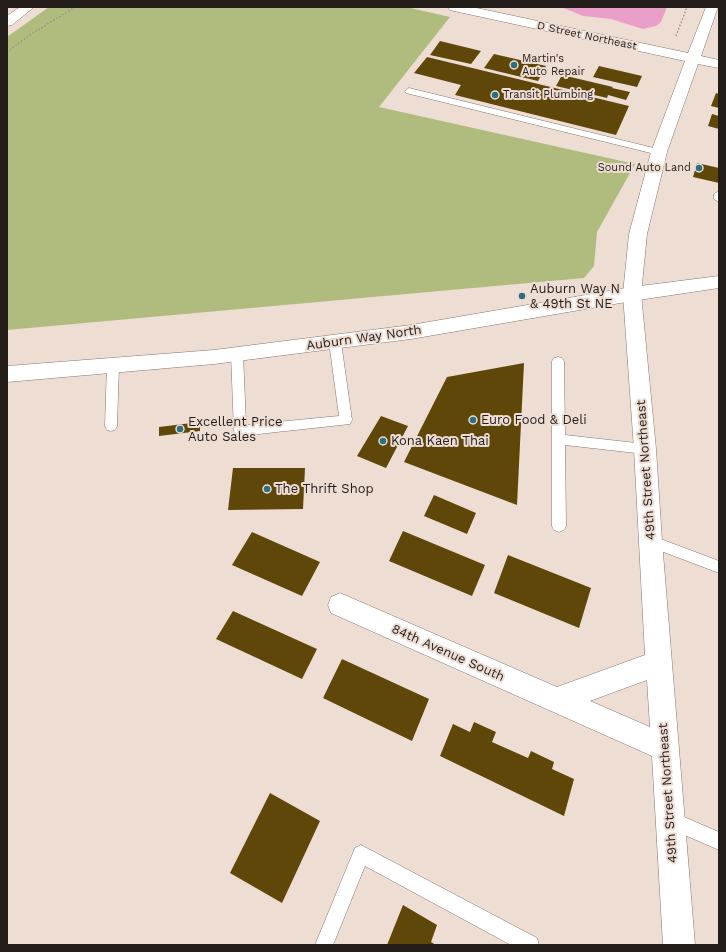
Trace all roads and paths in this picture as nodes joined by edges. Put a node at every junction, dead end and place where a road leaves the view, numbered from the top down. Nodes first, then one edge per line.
1 (28, 7) edge
2 (75, 7) edge
3 (454, 7) edge
4 (712, 7) edge
5 (7, 22) edge
6 (7, 52) edge
7 (693, 59) junction
8 (719, 64) edge
9 (409, 91) dead end
10 (659, 152) junction
11 (719, 194) edge
12 (719, 199) edge
13 (719, 282) edge
14 (632, 294) junction
15 (335, 342) junction
16 (237, 354) junction
17 (558, 361) dead end
18 (114, 365) junction
19 (7, 374) edge
20 (111, 426) dead end
21 (558, 439) junction
22 (646, 449) junction
23 (559, 526) dead end
24 (650, 541) junction
25 (719, 566) edge
26 (340, 605) dead end
27 (659, 663) junction
28 (557, 700) junction
29 (665, 748) junction
30 (670, 820) junction
31 (719, 841) edge
32 (324, 945) edge
33 (530, 945) edge
34 (679, 945) edge

1 - 5 street
2 - 6 path
3 - 7 street, D Street Northeast
4 - 7 street, 49th Street Northeast
7 - 8 street, D Street Northeast
7 - 10 street, 49th Street Northeast
9 - 10 lane
10 - 14 street, 49th Street Northeast
11 - 12 lane
13 - 14 street, Auburn Way North
14 - 15 street, Auburn Way North
14 - 22 street, 49th Street Northeast
15 - 16 street, Auburn Way North
15 - 16 lane
16 - 18 street, Auburn Way North
17 - 21 lane
18 - 19 street, Auburn Way North
18 - 20 lane
21 - 22 lane
21 - 23 lane
22 - 24 street, 49th Street Northeast
24 - 25 lane
24 - 27 street, 49th Street Northeast
26 - 28 street, 84th Avenue South
27 - 28 street
27 - 29 street, 49th Street Northeast
28 - 29 street, 84th Avenue South
29 - 30 street, 49th Street Northeast
30 - 31 lane
30 - 34 street, 49th Street Northeast
32 - 33 lane

